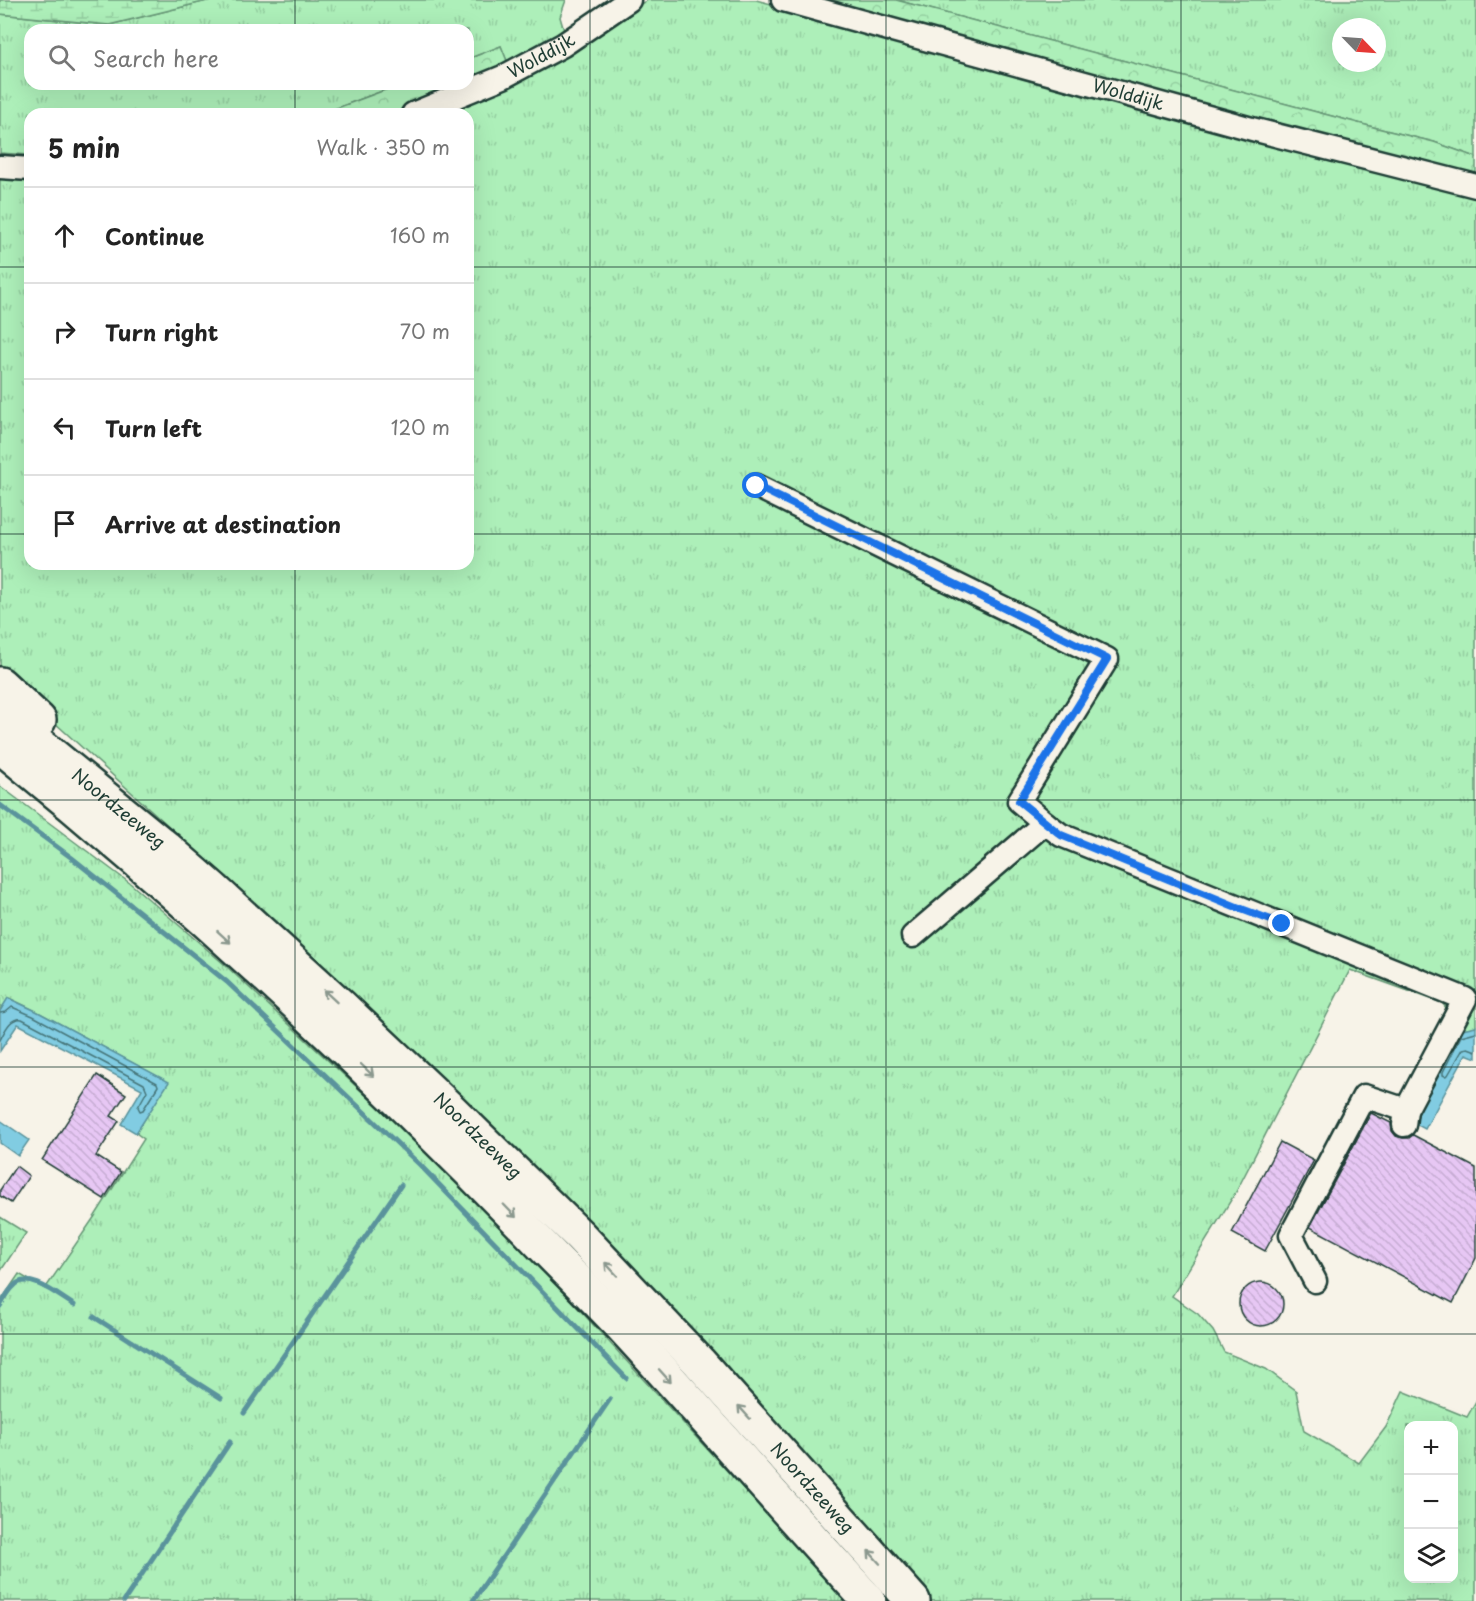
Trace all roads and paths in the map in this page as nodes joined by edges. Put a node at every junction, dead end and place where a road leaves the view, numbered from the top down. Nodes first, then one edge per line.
1 (629, 0) edge
2 (783, 0) edge
3 (474, 89) edge
4 (471, 90) edge
5 (428, 108) edge
6 (0, 167) edge
7 (24, 169) edge
8 (1476, 186) edge
9 (756, 486) dead end
10 (0, 684) edge
11 (0, 712) edge
12 (0, 746) edge
13 (0, 774) edge
14 (1045, 823) junction
15 (165, 847) junction
16 (181, 898) junction
17 (913, 936) dead end
18 (1471, 1001) edge
19 (1315, 1281) dead end
20 (869, 1601) edge
21 (913, 1601) edge

1 - 3 street, Wolddijk
2 - 8 street, Wolddijk
4 - 5 street, Wolddijk
6 - 7 street
9 - 14 street
10 - 15 highway
11 - 15 highway, Noordzeeweg
12 - 16 highway, Noordzeeweg
13 - 16 highway
14 - 17 street
14 - 18 street
21 -> 15 highway, Noordzeeweg
16 -> 20 highway, Noordzeeweg
18 - 19 street

